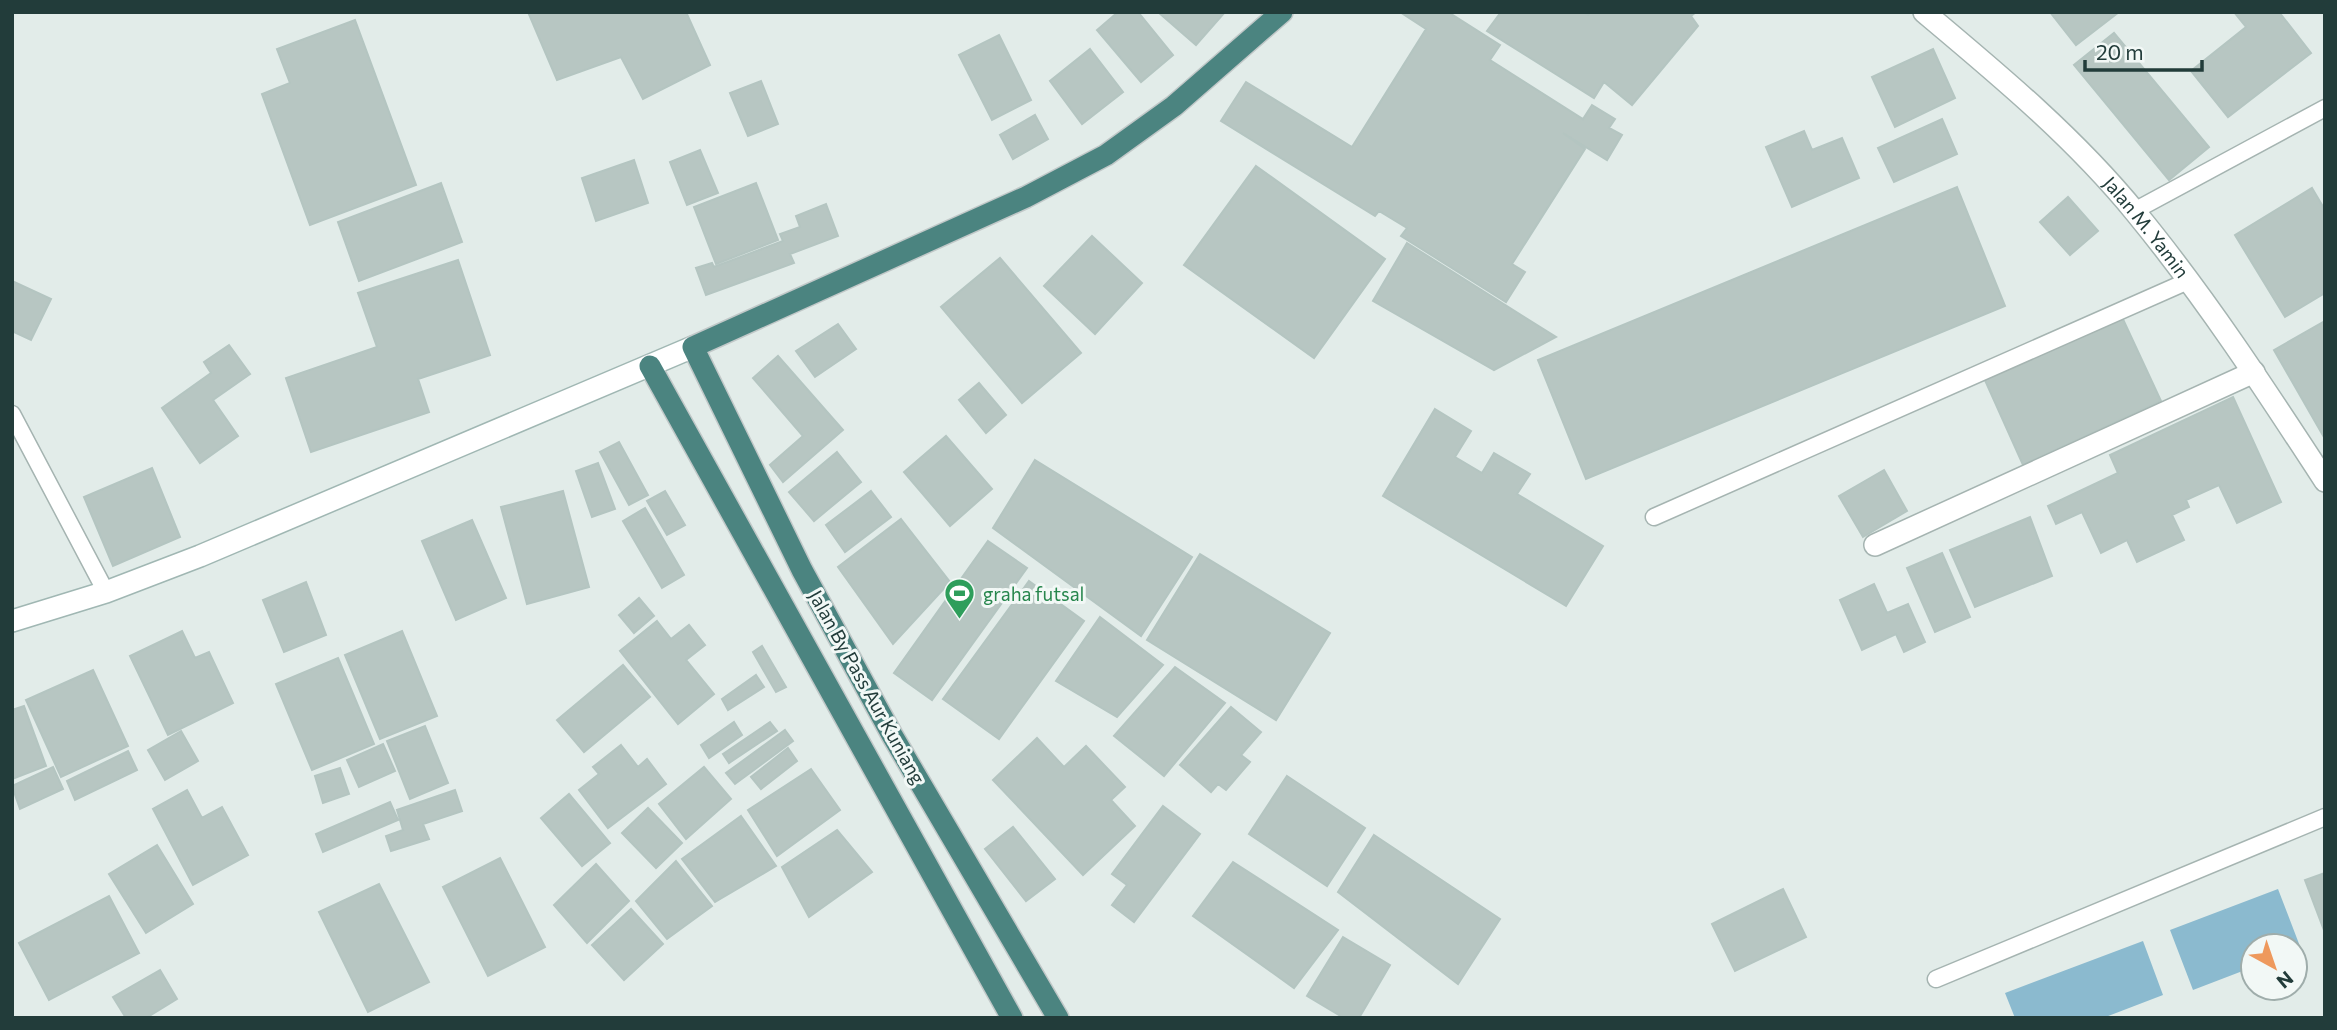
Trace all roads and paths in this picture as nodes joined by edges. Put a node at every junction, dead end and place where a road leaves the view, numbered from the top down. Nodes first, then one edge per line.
1 (1282, 12) edge
2 (1924, 12) edge
3 (2325, 108) edge
4 (2134, 211) junction
5 (2188, 281) junction
6 (693, 347) junction
7 (650, 366) junction
8 (2254, 372) junction
9 (12, 414) edge
10 (2325, 481) edge
11 (1654, 517) dead end
12 (1875, 545) dead end
13 (106, 592) junction
14 (12, 621) edge
15 (2325, 817) edge
16 (1936, 979) dead end
17 (1012, 1018) edge
18 (1058, 1018) edge

1 - 6 highway
2 - 4 street, Jalan M. Yamin
3 - 4 lane
4 - 5 street, Jalan M. Yamin
5 - 8 street, Jalan M. Yamin
5 - 11 lane
6 - 7 street
6 - 18 highway, Jalan By Pass Aur Kuniang
7 - 13 street
7 - 17 highway, Jalan By Pass Aur Kuniang
8 - 10 street, Jalan M. Yamin
8 - 12 street
9 - 13 lane
13 - 14 street
15 - 16 lane

